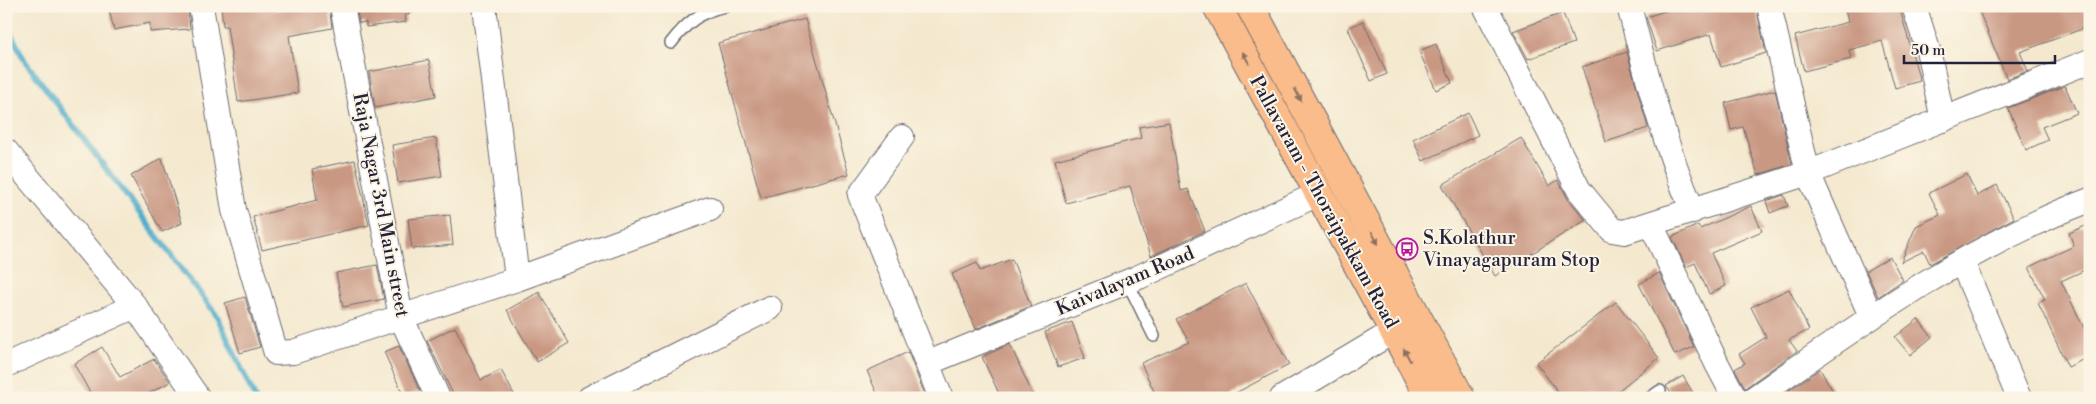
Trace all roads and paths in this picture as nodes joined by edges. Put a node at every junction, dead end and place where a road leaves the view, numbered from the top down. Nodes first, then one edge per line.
1 (201, 6) edge
2 (342, 6) edge
3 (484, 6) edge
4 (725, 6) edge
5 (1218, 6) edge
6 (1250, 6) edge
7 (1485, 6) edge
8 (1629, 6) edge
9 (1769, 6) edge
10 (1914, 6) edge
11 (671, 43) dead end
12 (2090, 61) edge
13 (1943, 120) junction
14 (902, 137) dead end
15 (6, 151) edge
16 (1808, 173) junction
17 (1320, 193) junction
18 (2090, 200) edge
19 (710, 209) dead end
20 (1693, 211) junction
21 (1651, 224) junction
22 (1962, 262) junction
23 (517, 279) junction
24 (1127, 281) junction
25 (136, 306) junction
26 (770, 308) dead end
27 (1872, 316) junction
28 (401, 317) junction
29 (1394, 331) junction
30 (1154, 336) dead end
31 (928, 363) junction
32 (6, 365) edge
33 (198, 398) edge
34 (438, 398) edge
35 (590, 398) edge
36 (941, 398) edge
37 (1282, 398) edge
38 (1430, 398) edge
39 (1461, 398) edge
40 (1735, 398) edge
41 (1754, 398) edge
42 (2019, 398) edge

1 - 28 street
2 - 28 street, Raja Nagar 3rd Main street
3 - 23 street
4 - 11 lane
17 -> 5 main road, Pallavaram - Thoraipakkam Road
6 -> 39 main road, Pallavaram - Thoraipakkam Road
7 - 21 street
8 - 20 street
9 - 16 street
10 - 13 street
12 - 13 street
13 - 16 street
14 - 31 street
15 - 25 street
16 - 20 street
16 - 27 street
17 - 24 street, Kaivalayam Road
17 - 29 main road, Pallavaram - Thoraipakkam Road
18 - 22 street
19 - 23 street
20 - 21 street
21 - 40 street
22 - 27 street
22 - 42 street
23 - 28 street
24 - 30 lane
24 - 31 street, Kaivalayam Road
25 - 32 street
25 - 33 street
26 - 35 street
27 - 41 street
28 - 34 street, Raja Nagar 3rd Main street
29 - 37 street
38 -> 29 main road, Pallavaram - Thoraipakkam Road
31 - 36 street

